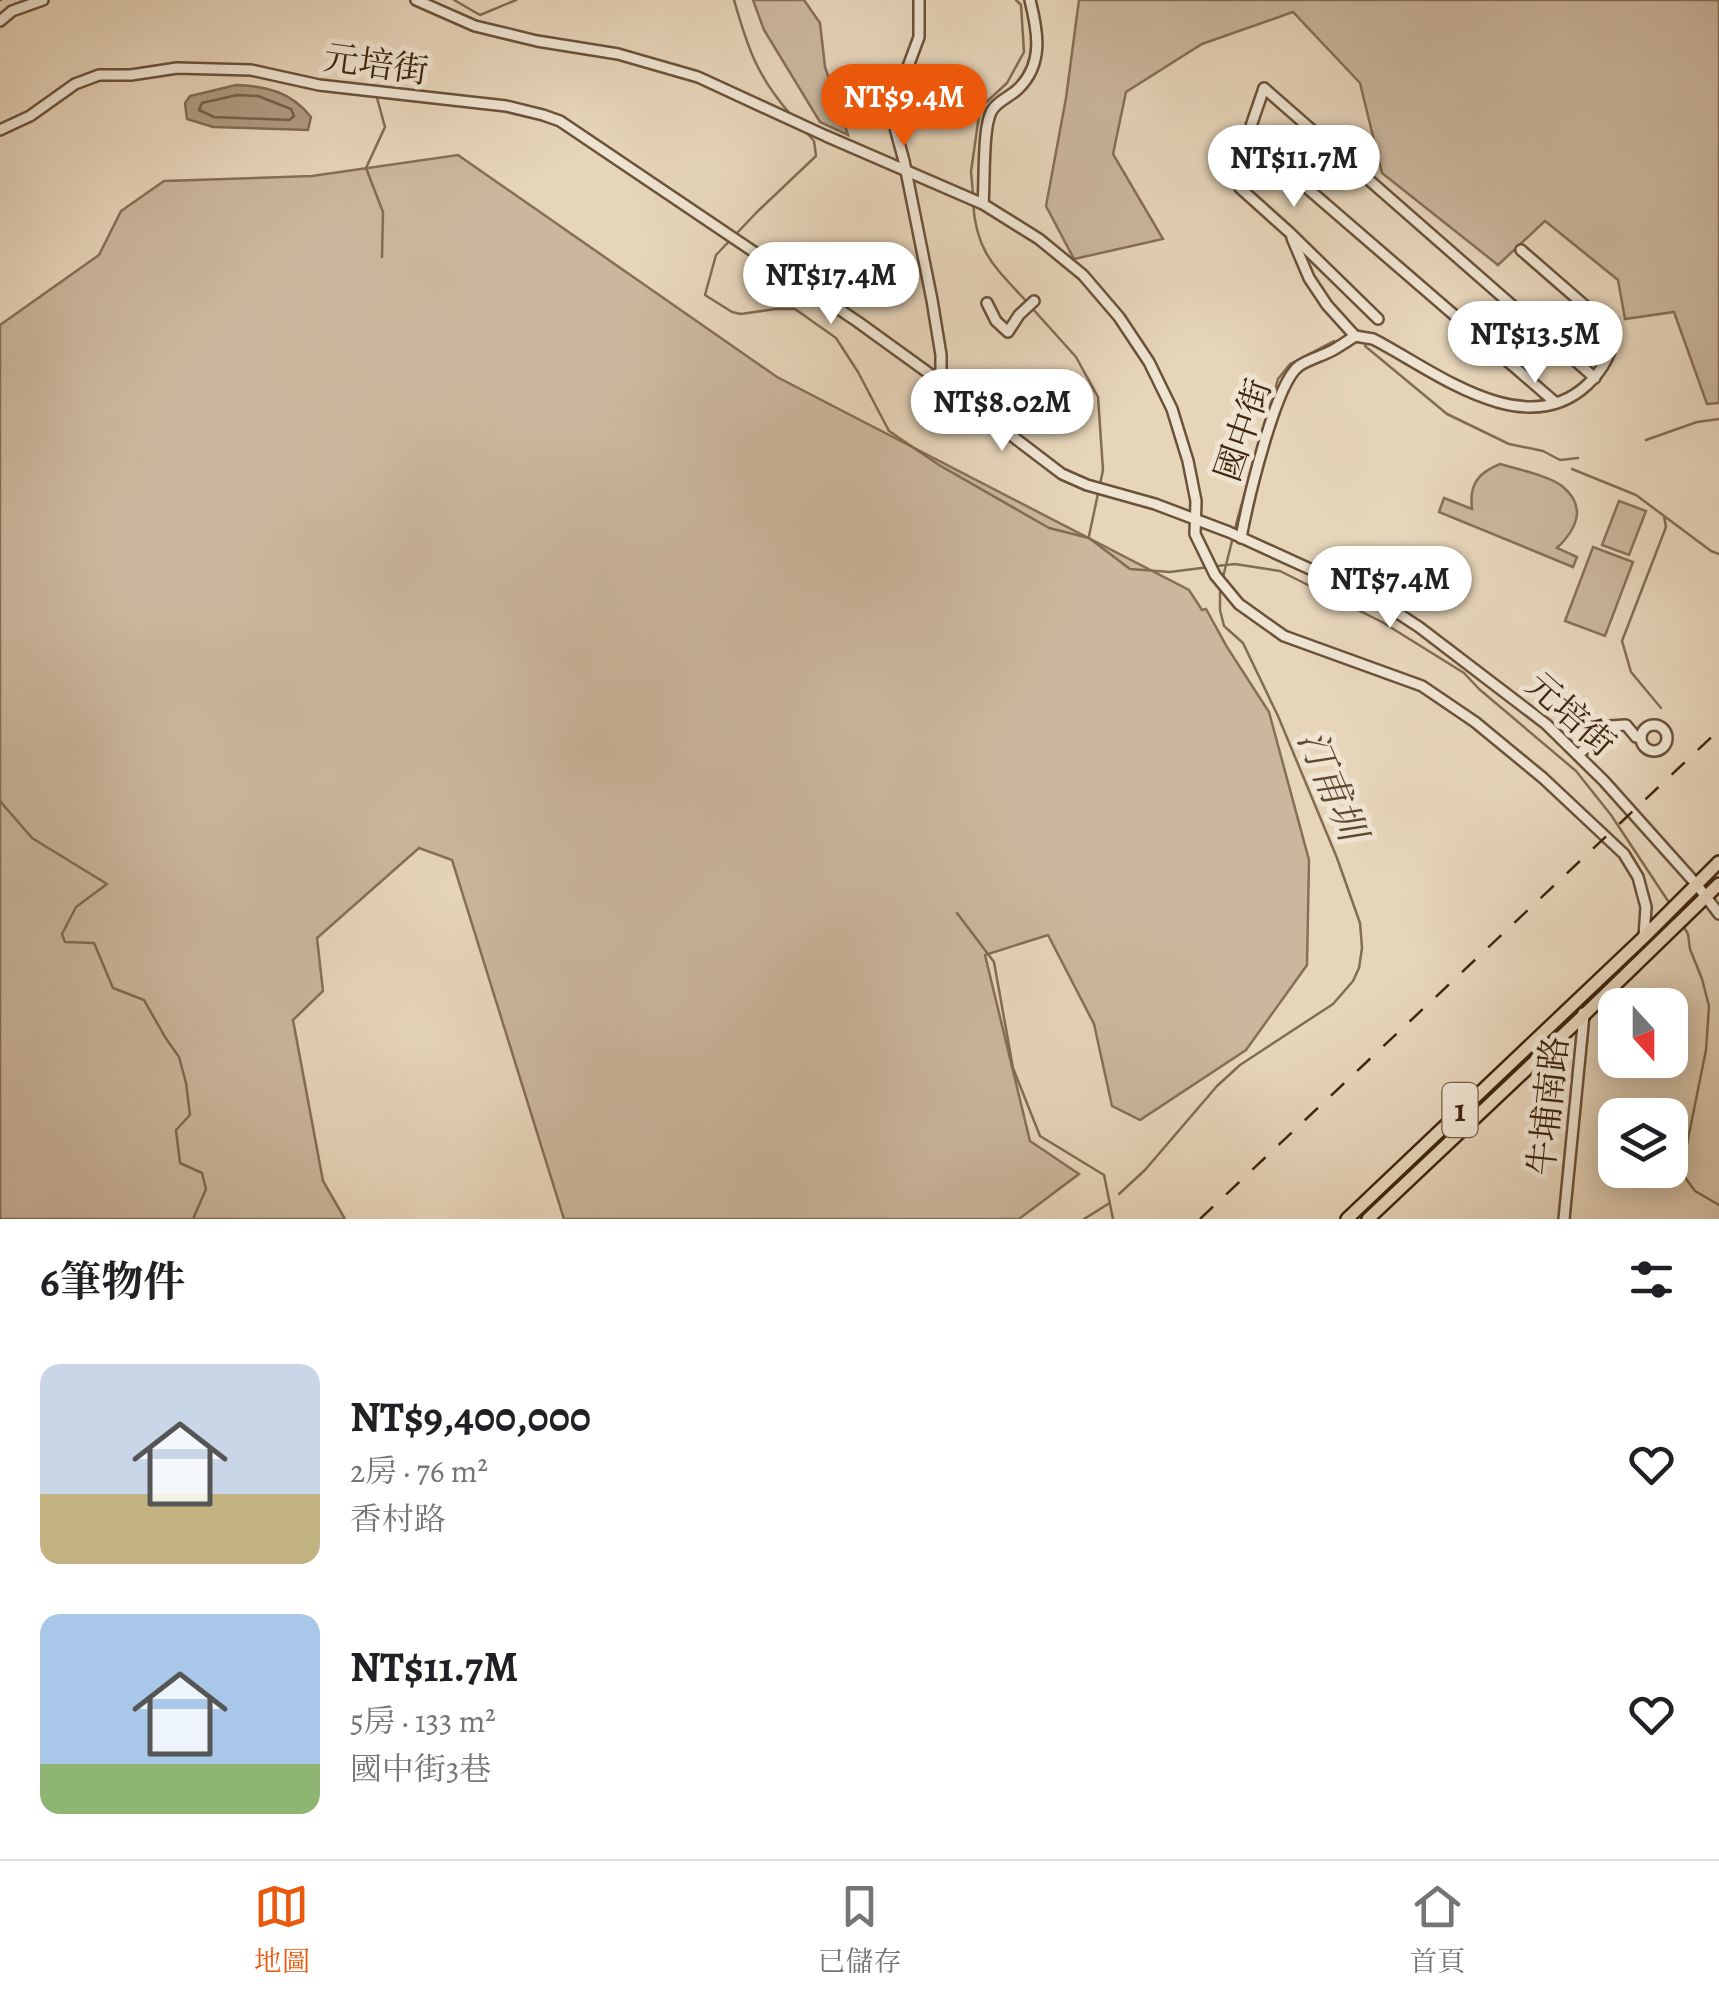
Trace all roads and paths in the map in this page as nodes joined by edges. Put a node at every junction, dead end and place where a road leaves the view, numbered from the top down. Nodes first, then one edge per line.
1 (43, 0) edge
2 (416, 0) edge
3 (919, 0) edge
4 (1030, 0) edge
5 (0, 21) edge
6 (0, 130) edge
7 (1248, 137) junction
8 (906, 170) junction
9 (984, 204) junction
10 (1290, 232) junction
11 (1520, 250) dead end
12 (1034, 301) dead end
13 (987, 303) dead end
14 (1378, 319) dead end
15 (1355, 336) junction
16 (1594, 378) junction
17 (941, 382) junction
18 (1556, 403) junction
19 (1194, 519) junction
20 (1241, 538) junction
21 (1641, 737) dead end
22 (1578, 756) junction
23 (1719, 862) edge
24 (1719, 884) edge
25 (1697, 885) junction
26 (1706, 897) junction
27 (1719, 914) edge
28 (1649, 941) junction
29 (1574, 1002) junction
30 (1584, 1015) junction
31 (1346, 1219) edge
32 (1368, 1219) edge
33 (1564, 1219) edge

1 - 5 street
2 - 8 street
3 - 8 street
4 - 9 street
6 - 17 street, 元培街
7 - 10 street
7 - 16 street
7 - 18 street
8 - 9 street
8 - 17 street
9 - 19 street
10 - 14 street
10 - 15 street
11 - 16 street
12 - 13 street
15 - 18 street
15 - 20 street, 國中街
16 - 18 street
17 - 19 street, 元培街
19 - 20 street, 元培街
19 - 28 street
20 - 22 street, 元培街
21 - 22 street
22 - 25 street, 元培街
23 - 25 main road, 1
24 - 26 main road, 1
25 - 26 street, 元培街
25 - 28 main road, 1
26 - 27 street, 元培街
26 - 28 main road, 1
28 - 29 main road, 1
28 - 30 main road, 1
29 - 30 street, 牛埔南路
29 - 31 main road, 1
30 - 32 main road, 1
30 - 33 street, 牛埔南路

